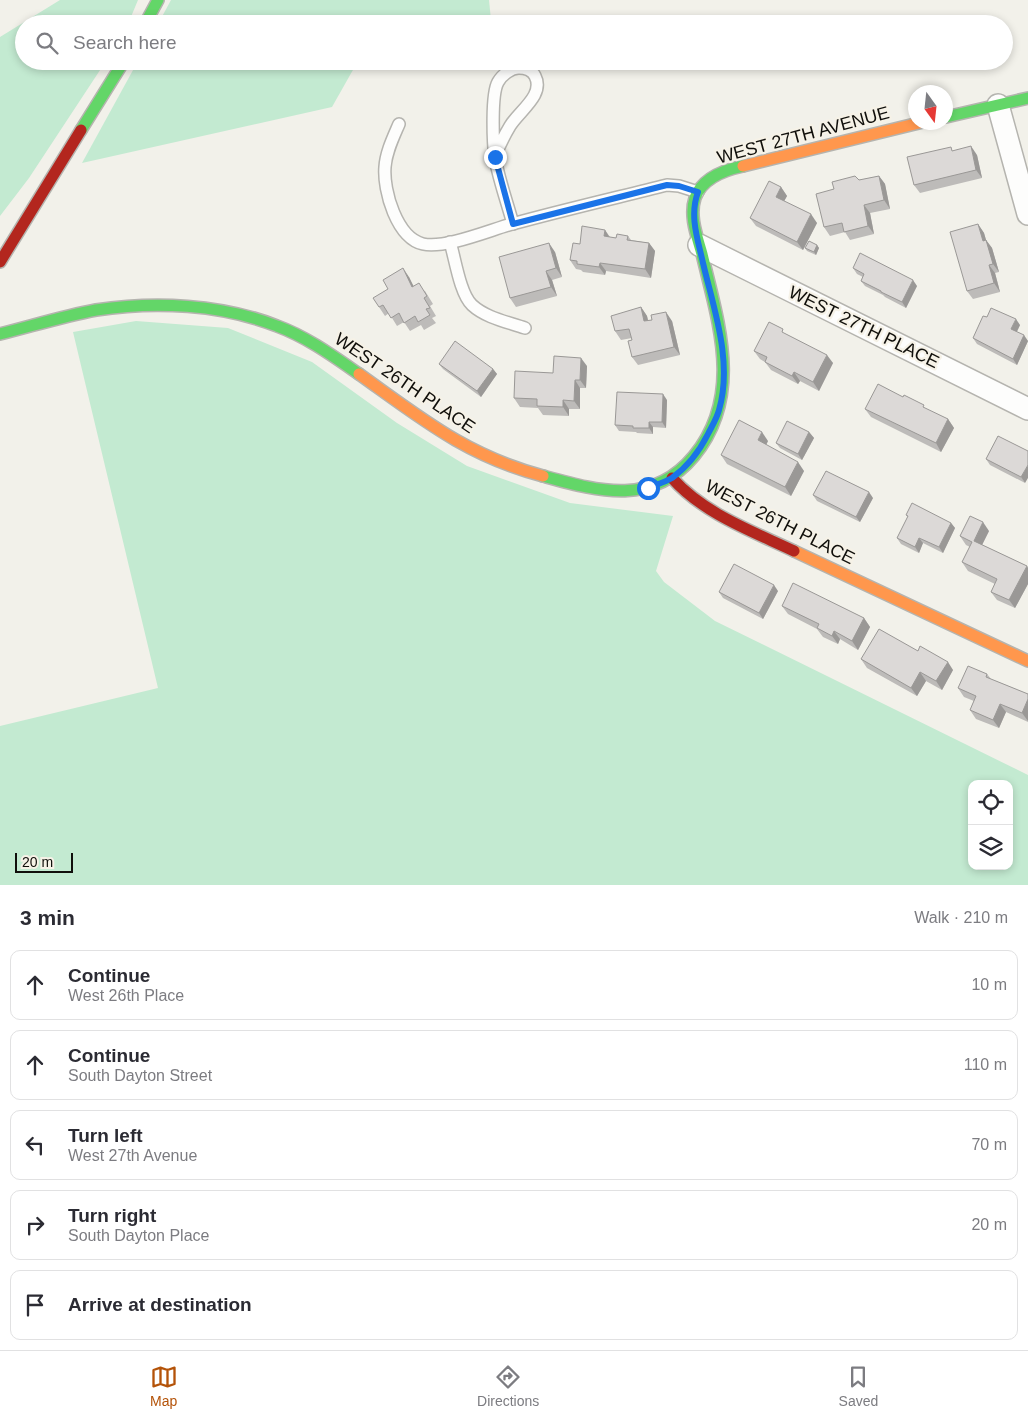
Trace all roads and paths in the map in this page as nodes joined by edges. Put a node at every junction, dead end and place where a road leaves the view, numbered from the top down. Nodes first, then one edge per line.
1 (158, 0) edge
2 (150, 15) edge
3 (118, 70) edge
4 (512, 70) edge
5 (529, 70) edge
6 (1028, 98) edge
7 (998, 105) junction
8 (953, 115) edge
9 (399, 124) dead end
10 (908, 126) edge
11 (495, 157) junction
12 (698, 192) junction
13 (1028, 214) edge
14 (513, 224) junction
15 (450, 242) junction
16 (699, 245) junction
17 (0, 262) edge
18 (525, 328) dead end
19 (0, 334) edge
20 (1028, 408) edge
21 (672, 478) junction
22 (1028, 661) edge

1 - 2 main road
3 - 17 main road
4 - 11 lane
5 - 11 lane
6 - 7 main road
7 - 8 main road
7 - 13 street
9 - 15 lane
10 - 12 main road, WEST 27TH AVENUE
11 - 14 lane
12 - 14 lane
12 - 16 main road
14 - 15 lane
15 - 18 lane
16 - 20 street, WEST 27TH PLACE
16 - 21 main road
19 - 21 main road, WEST 26TH PLACE
21 - 22 main road, WEST 26TH PLACE

